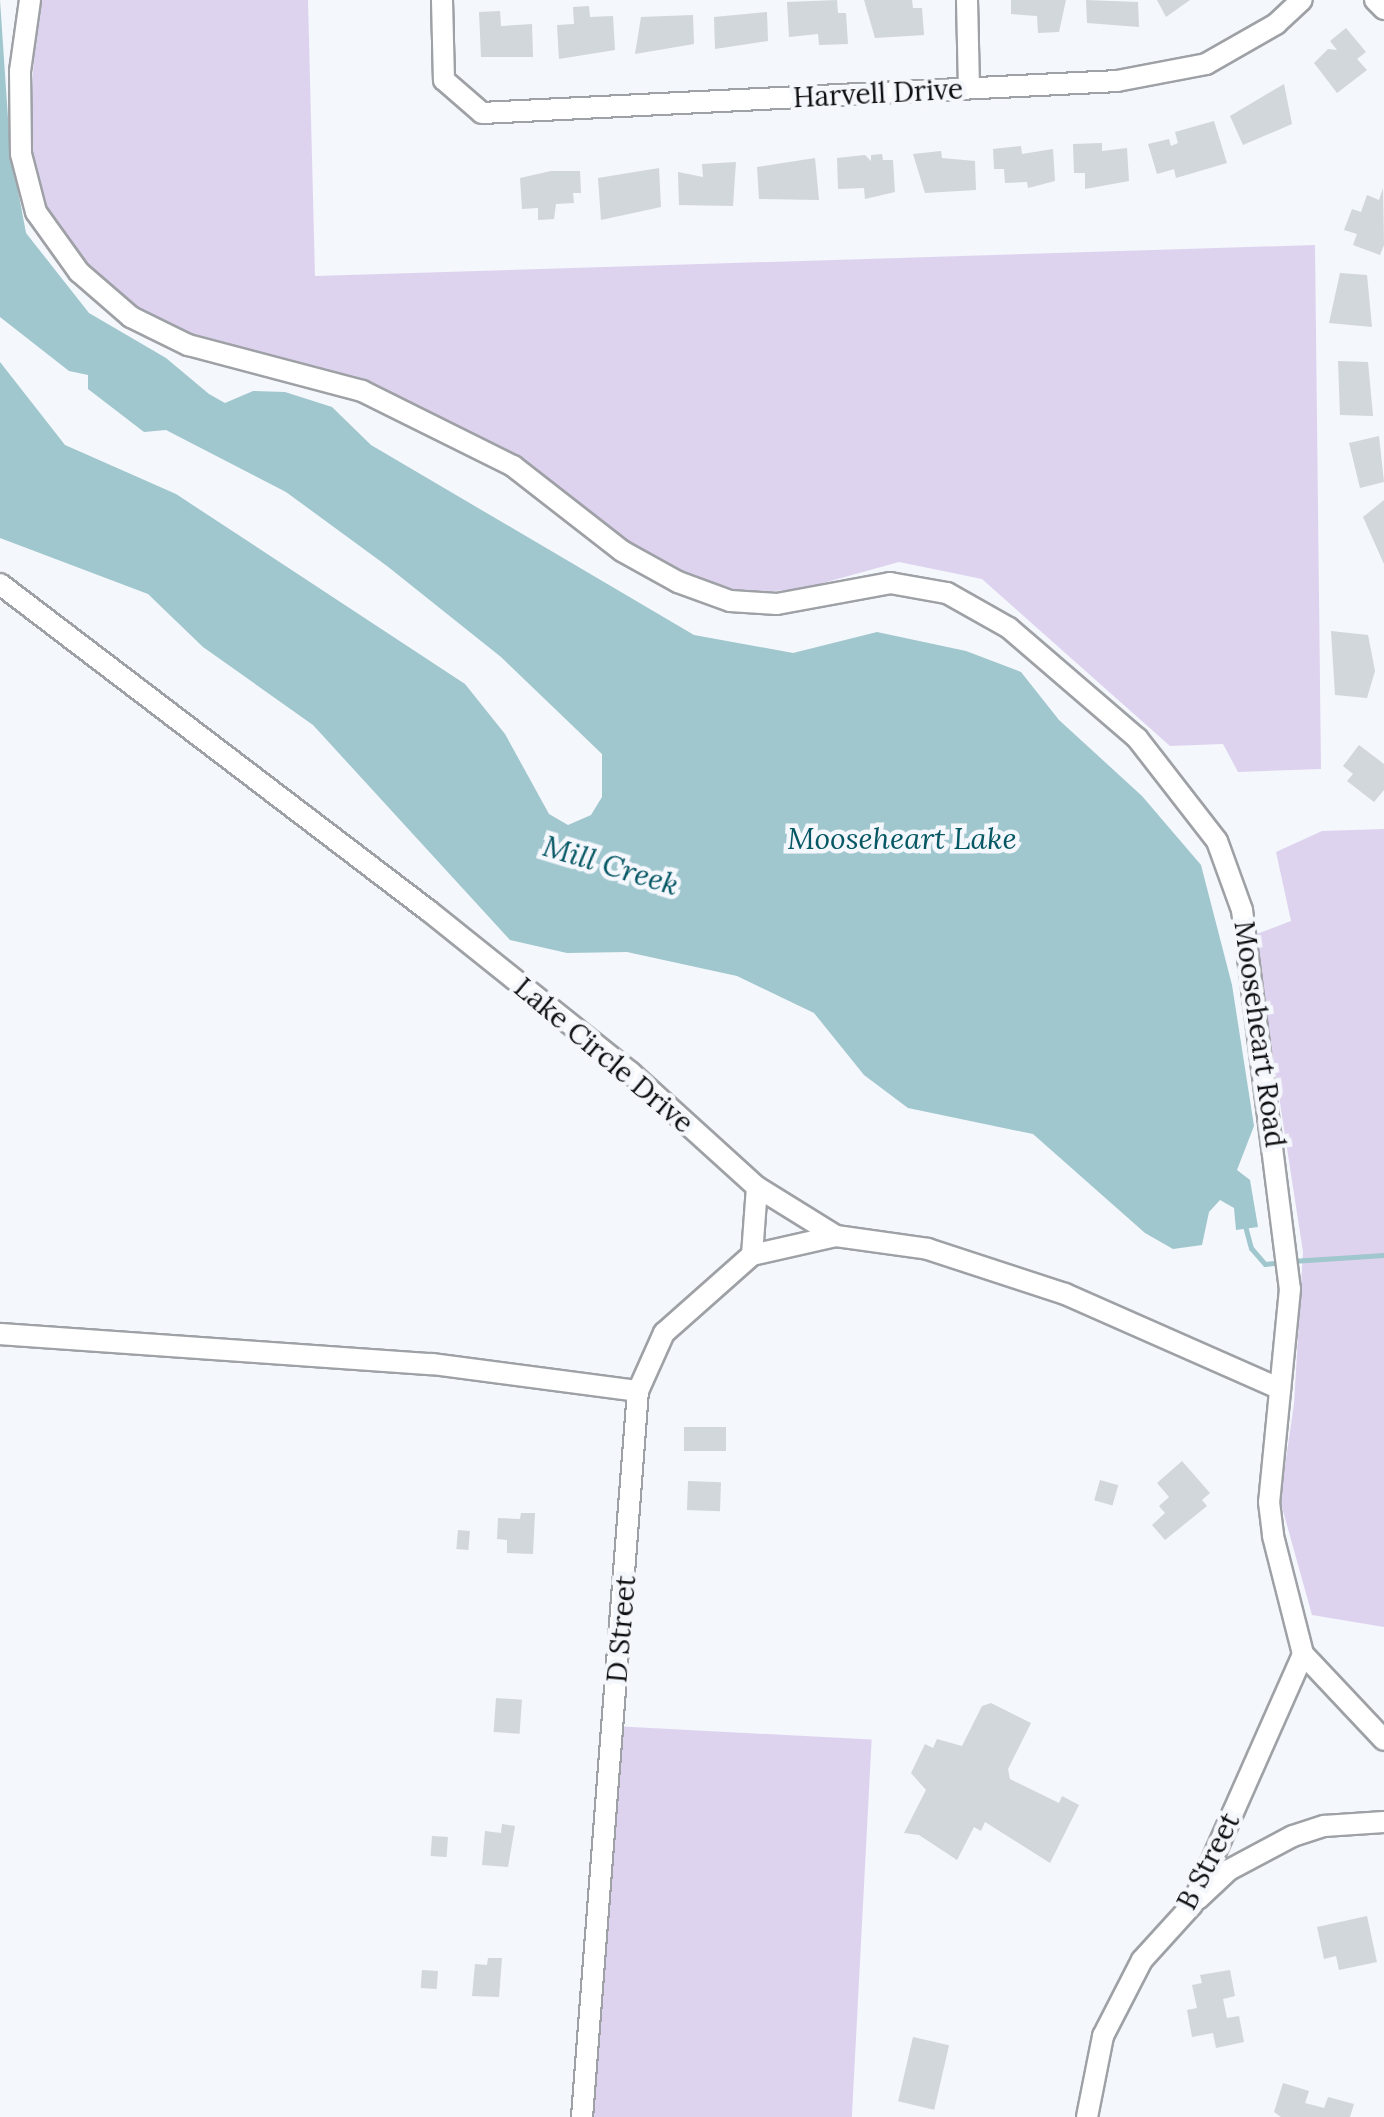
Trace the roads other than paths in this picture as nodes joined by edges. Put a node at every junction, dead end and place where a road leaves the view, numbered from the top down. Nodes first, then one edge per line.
1 (30, 0) edge
2 (442, 0) edge
3 (967, 0) edge
4 (1302, 0) edge
5 (1375, 0) edge
6 (1384, 10) edge
7 (970, 88) junction
8 (0, 584) edge
9 (757, 1187) junction
10 (836, 1236) junction
11 (752, 1255) junction
12 (0, 1334) edge
13 (1280, 1389) junction
14 (638, 1391) junction
15 (1302, 1654) junction
16 (1384, 1740) edge
17 (1384, 1822) edge
18 (1192, 1905) junction
19 (582, 2117) edge
20 (1087, 2117) edge

1 - 13 street, Mooseheart Road
2 - 7 street, Harvell Drive
3 - 7 street
4 - 7 street, Harvell Drive
5 - 6 street
8 - 9 street, Lake Circle Drive
9 - 10 street, Lake Circle Drive
9 - 11 street
10 - 11 street
10 - 13 street, Lake Circle Drive
11 - 14 street, D Street
12 - 14 street
13 - 15 street, Mooseheart Road
14 - 19 street, D Street
15 - 16 street
15 - 18 street, B Street
17 - 18 street
18 - 20 street, B Street

